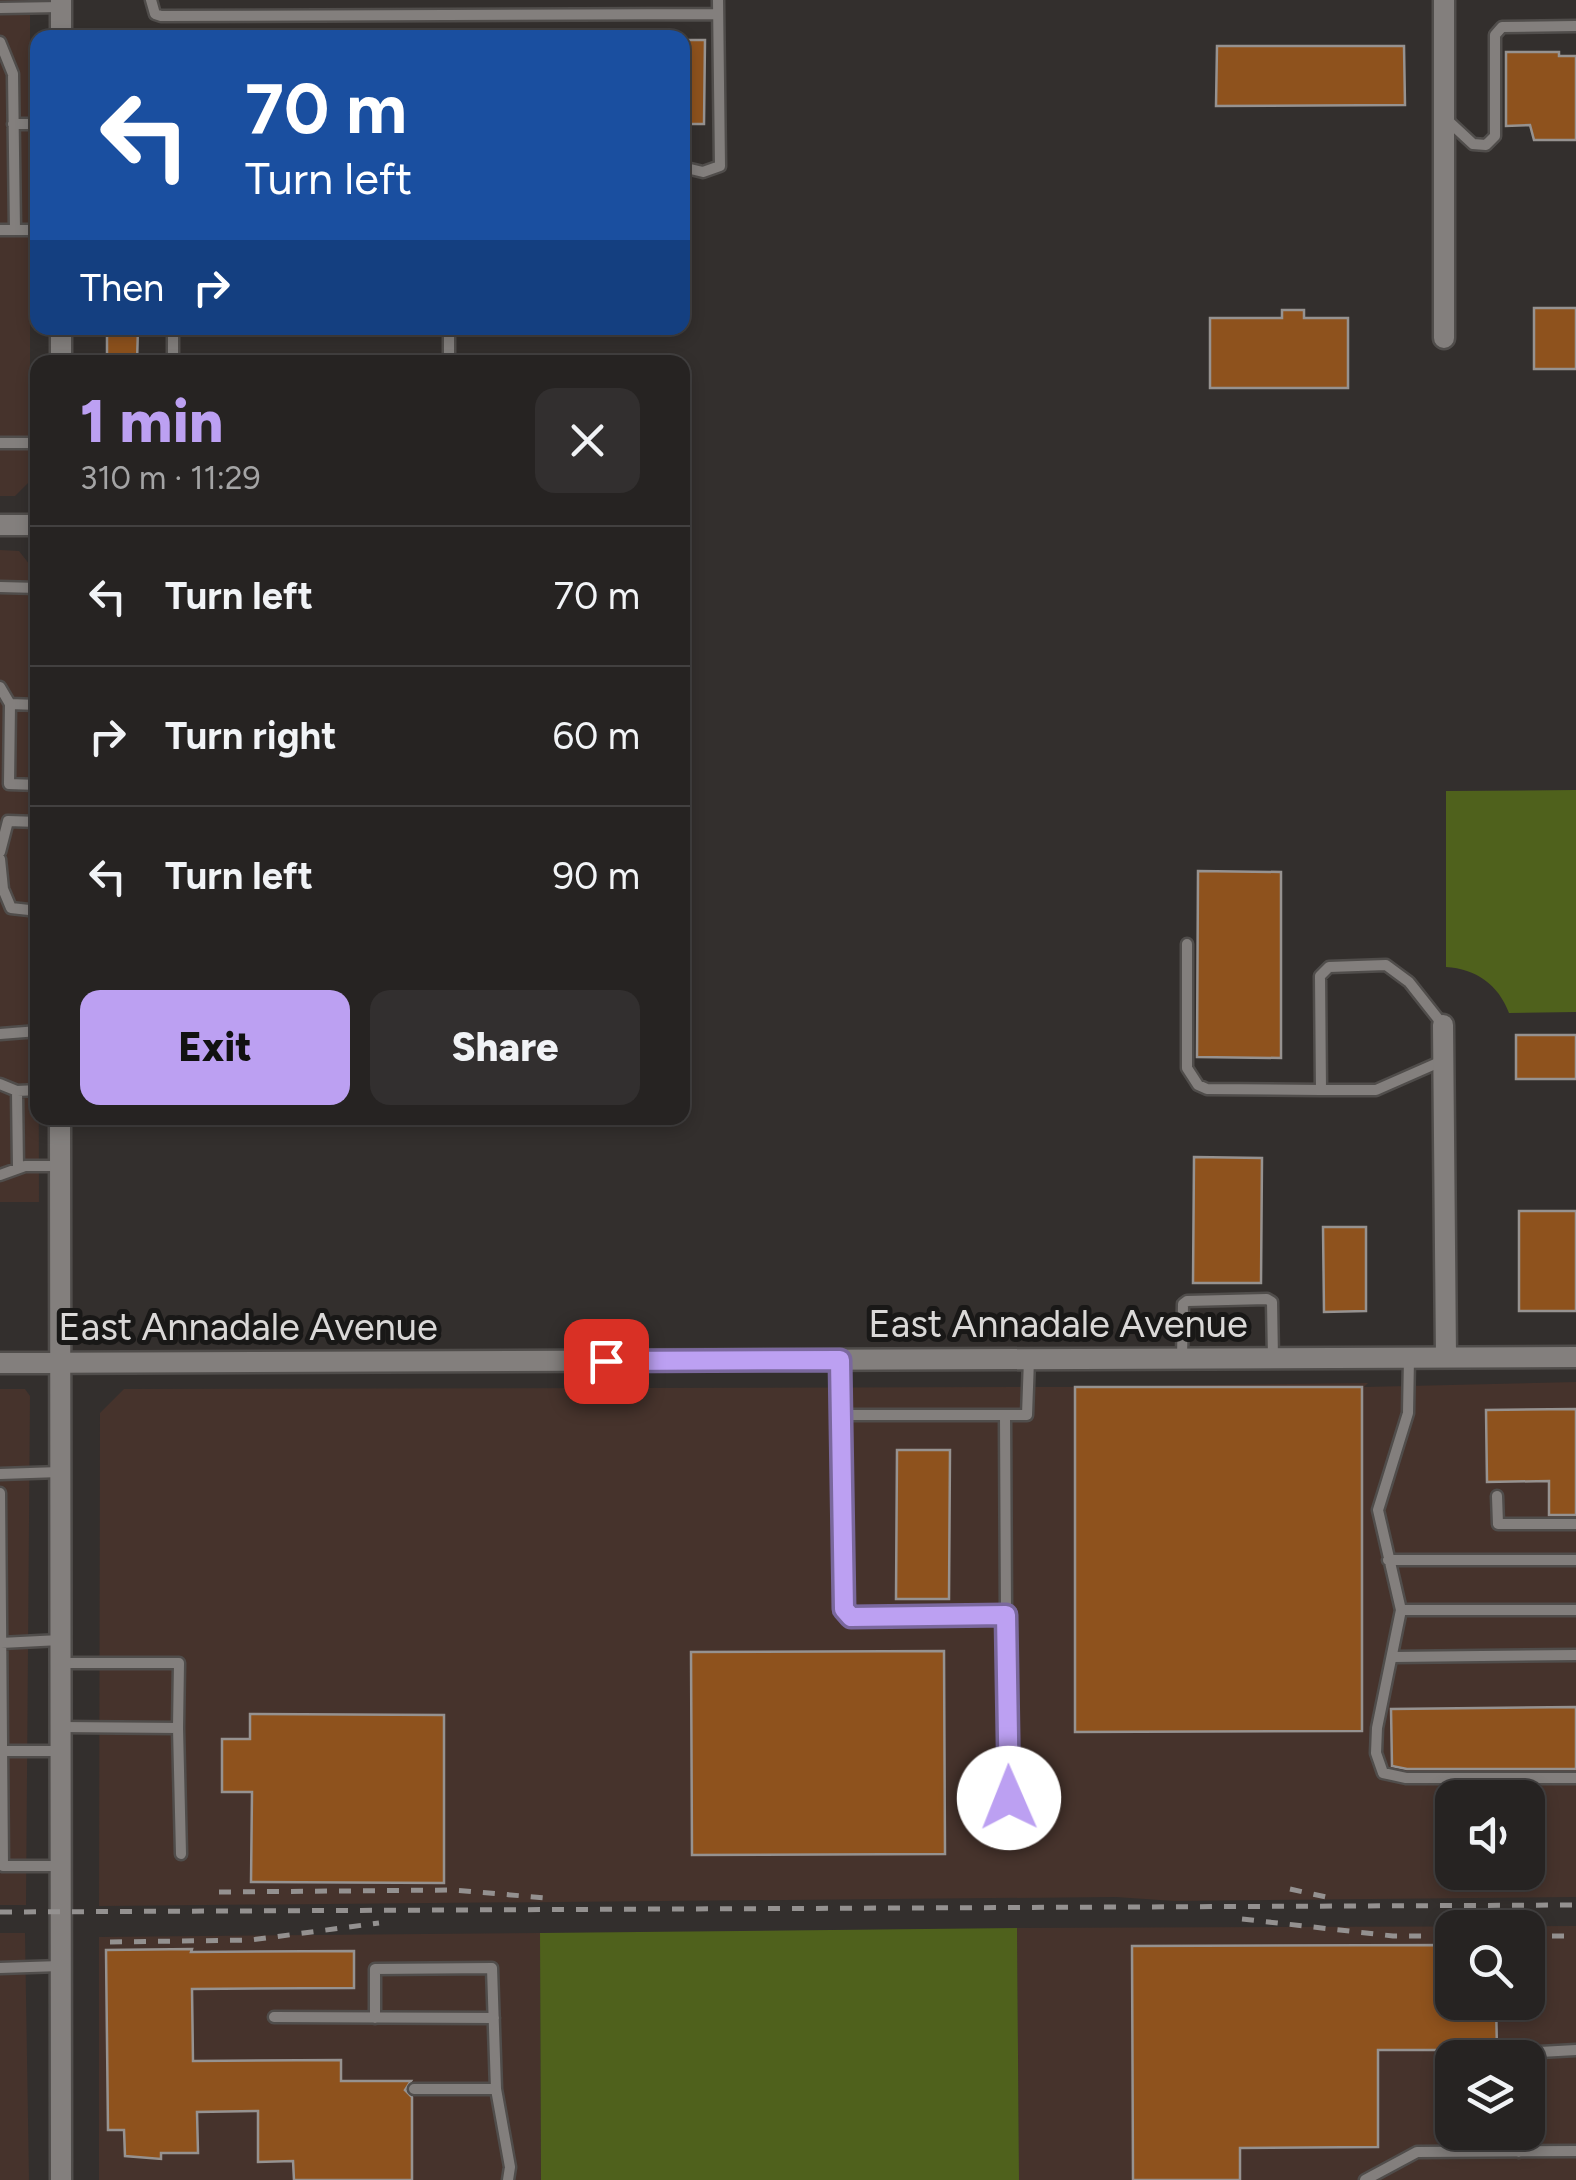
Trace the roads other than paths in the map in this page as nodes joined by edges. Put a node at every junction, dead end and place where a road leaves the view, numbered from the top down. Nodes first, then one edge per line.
1 (151, 0) edge
2 (718, 0) edge
3 (1444, 0) edge
4 (61, 4) edge
5 (0, 8) edge
6 (718, 14) junction
7 (1576, 26) edge
8 (61, 30) edge
9 (0, 42) edge
10 (1444, 118) junction
11 (13, 124) junction
12 (30, 124) edge
13 (690, 169) edge
14 (0, 230) edge
15 (14, 230) junction
16 (30, 230) edge
17 (1444, 338) dead end
18 (30, 443) edge
19 (0, 444) edge
20 (30, 524) edge
21 (0, 525) edge
22 (0, 587) edge
23 (30, 588) edge
24 (0, 687) edge
25 (10, 704) junction
26 (30, 704) edge
27 (30, 784) edge
28 (4, 819) edge
29 (30, 821) edge
30 (0, 856) edge
31 (2, 882) edge
32 (30, 910) edge
33 (1187, 944) dead end
34 (1443, 1026) joint
35 (30, 1031) edge
36 (0, 1034) edge
37 (1443, 1060) junction
38 (0, 1084) edge
39 (30, 1090) edge
40 (1321, 1090) junction
41 (17, 1091) junction
42 (60, 1125) edge
43 (60, 1166) junction
44 (18, 1168) junction
45 (0, 1175) edge
46 (1576, 1357) edge
47 (1273, 1358) junction
48 (1410, 1358) junction
49 (1446, 1358) junction
50 (1028, 1359) junction
51 (1182, 1359) junction
52 (840, 1360) junction
53 (0, 1363) edge
54 (60, 1363) junction
55 (841, 1415) junction
56 (1005, 1415) junction
57 (60, 1472) junction
58 (0, 1474) edge
59 (0, 1493) edge
60 (1497, 1496) dead end
61 (1576, 1524) edge
62 (1388, 1560) junction
63 (1576, 1560) edge
64 (1401, 1610) junction
65 (1576, 1610) edge
66 (1006, 1615) junction
67 (61, 1640) junction
68 (1, 1642) edge
69 (1576, 1655) edge
70 (1392, 1656) junction
71 (60, 1663) junction
72 (60, 1727) junction
73 (178, 1728) junction
74 (2, 1751) edge
75 (60, 1751) junction
76 (1576, 1778) edge
77 (1010, 1834) dead end
78 (181, 1854) dead end
79 (61, 1866) junction
80 (61, 1966) junction
81 (0, 1968) edge
82 (274, 2017) dead end
83 (374, 2018) junction
84 (494, 2018) junction
85 (1576, 2050) edge
86 (1545, 2052) edge
87 (414, 2089) dead end
88 (496, 2089) junction
89 (1576, 2151) edge
90 (1519, 2152) joint
91 (61, 2180) edge
92 (508, 2180) edge
93 (1364, 2180) edge

1 - 6 lane
2 - 6 lane
3 - 10 street
4 - 5 lane
4 - 8 street
6 - 13 lane
7 - 10 lane
9 - 11 lane
10 - 17 street
11 - 12 lane
11 - 15 lane
14 - 15 lane
15 - 16 lane
18 - 19 lane
20 - 21 street
22 - 23 lane
24 - 25 lane
25 - 26 lane
25 - 27 lane
28 - 29 lane
28 - 30 lane
30 - 31 lane
31 - 32 lane
33 - 40 lane
34 - 37 street
34 - 40 lane
35 - 36 lane
37 - 40 lane
37 - 49 street
38 - 41 lane
39 - 41 lane
41 - 44 lane
42 - 43 street
43 - 44 lane
43 - 54 street
44 - 45 lane
46 - 49 street, East Annadale Avenue
47 - 48 street, East Annadale Avenue
47 - 51 street, East Annadale Avenue
47 - 51 lane
48 - 49 street, East Annadale Avenue
48 - 62 lane
50 - 51 street, East Annadale Avenue
50 - 52 street, East Annadale Avenue
50 - 56 lane
52 - 54 street, East Annadale Avenue
52 - 55 lane
53 - 54 street, East Annadale Avenue
54 - 57 street
55 - 56 lane
55 - 66 lane
56 - 66 lane
57 - 58 lane
57 - 67 street
59 - 68 lane
60 - 61 lane
62 - 63 lane
62 - 64 lane
64 - 65 lane
64 - 70 lane
66 - 77 lane
67 - 68 lane
67 - 71 street
68 - 74 lane
69 - 70 lane
70 - 76 lane
71 - 72 street
71 - 73 lane
72 - 73 lane
72 - 75 street
73 - 78 lane
74 - 75 lane
74 - 79 lane
75 - 79 street
79 - 80 street
80 - 81 lane
80 - 91 street
82 - 83 lane
83 - 84 lane
83 - 84 lane
84 - 88 lane
85 - 86 lane
87 - 88 lane
88 - 92 lane
89 - 90 lane
90 - 93 lane

